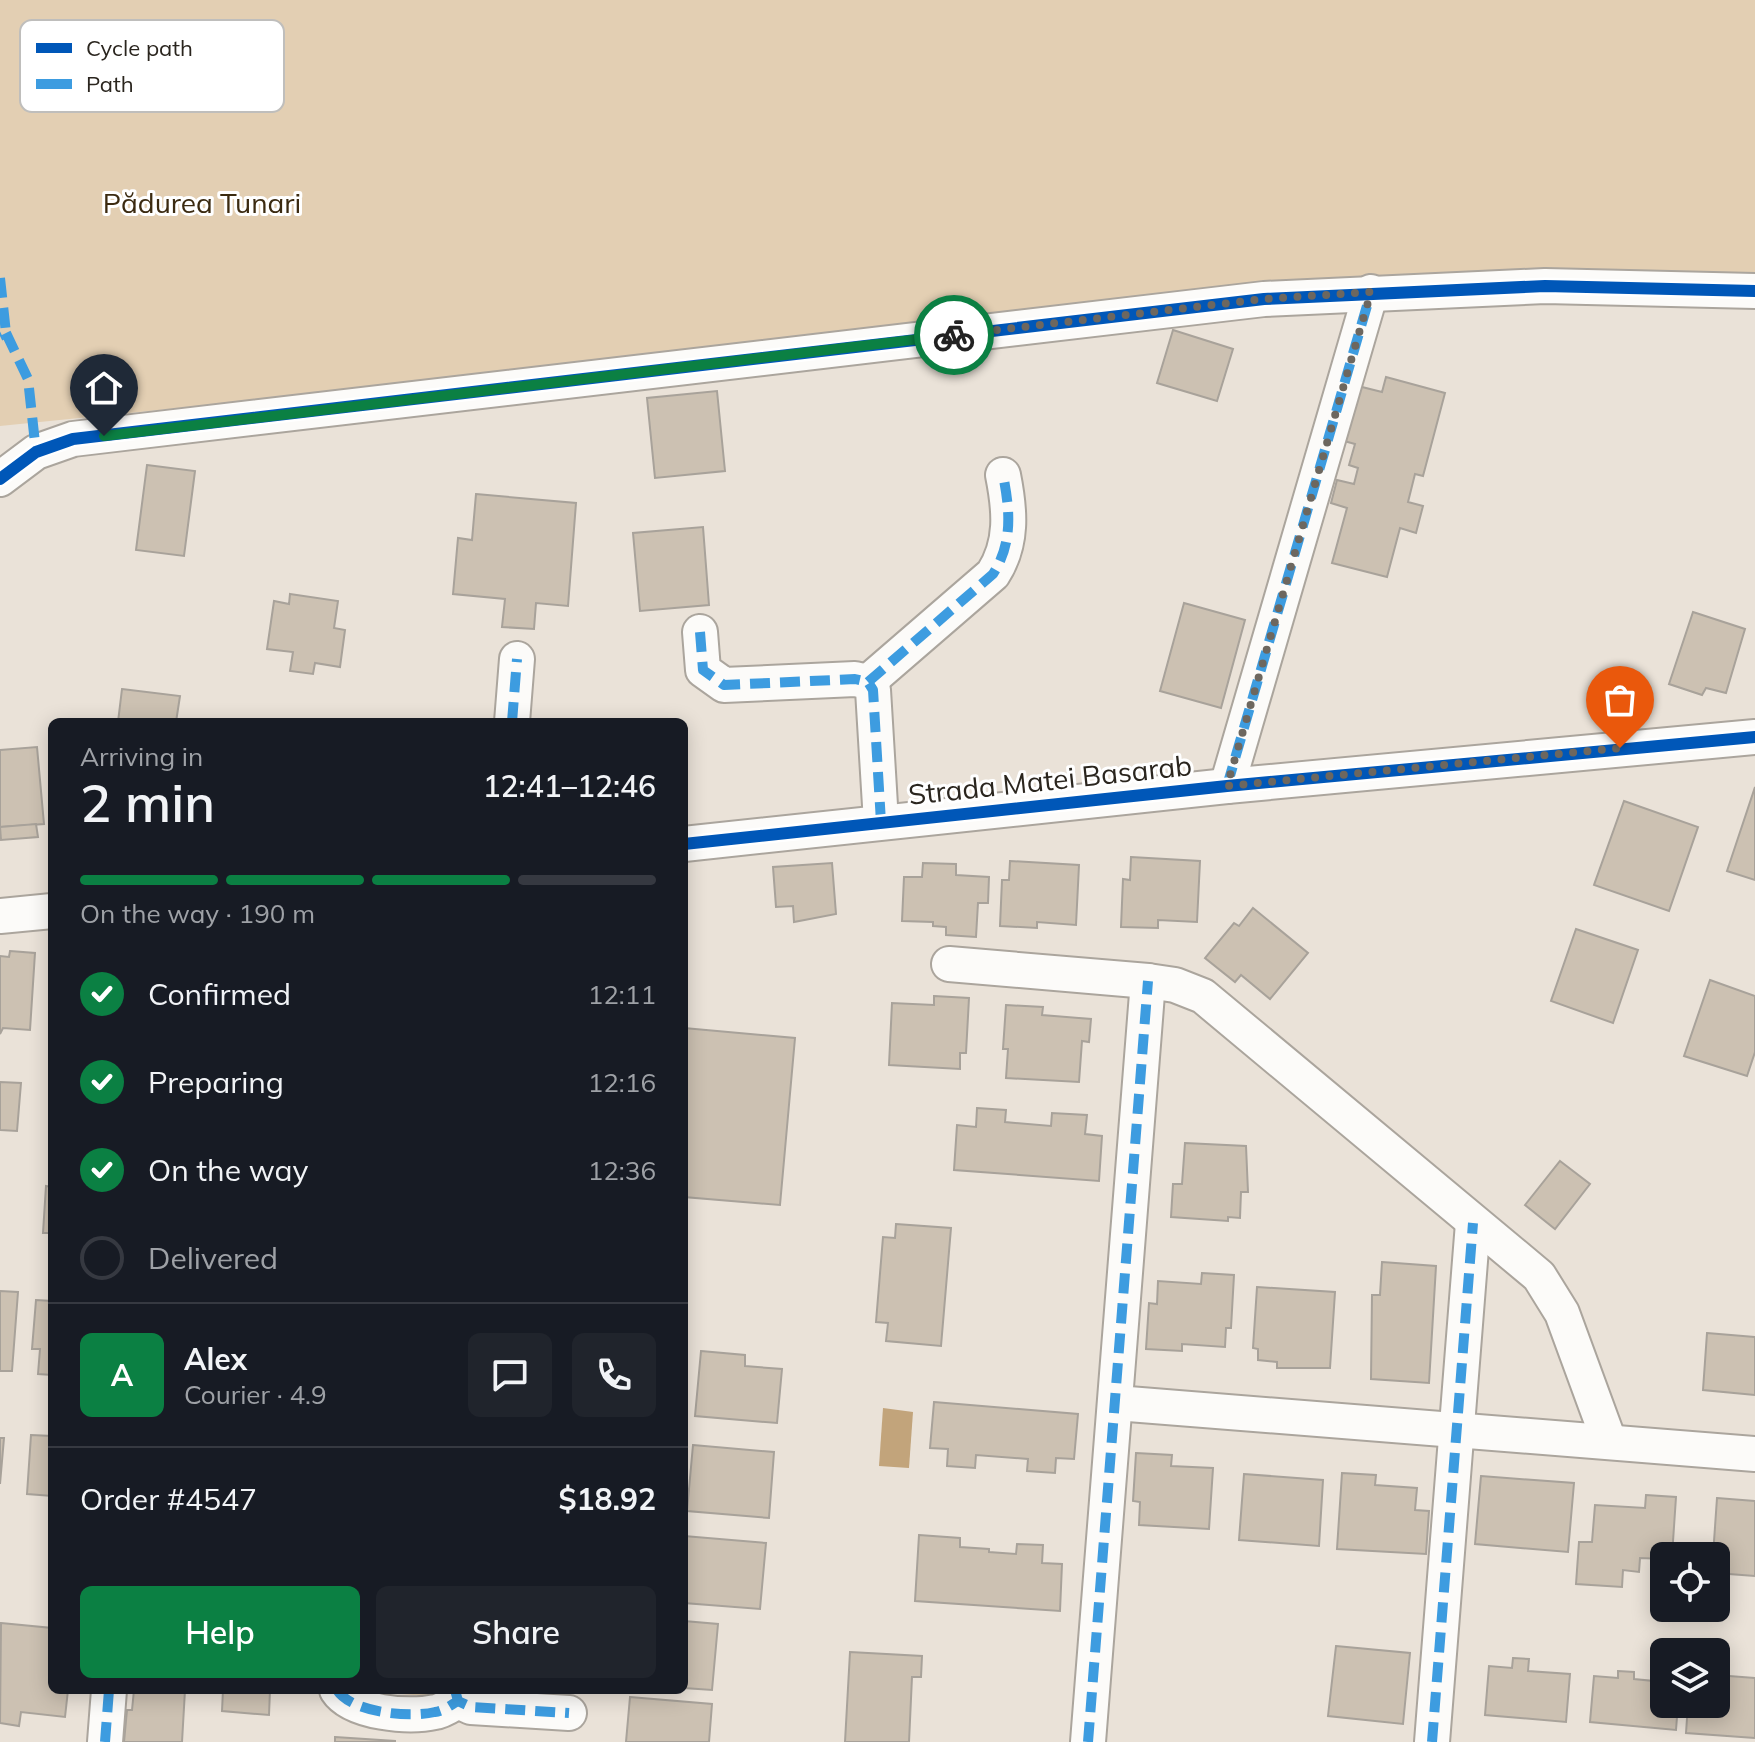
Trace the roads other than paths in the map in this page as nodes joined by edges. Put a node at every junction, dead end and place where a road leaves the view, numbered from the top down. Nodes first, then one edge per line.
1 (1755, 291) edge
2 (1371, 292) junction
3 (1003, 475) dead end
4 (0, 479) edge
5 (700, 632) dead end
6 (517, 659) dead end
7 (868, 682) junction
8 (512, 718) edge
9 (1755, 737) edge
10 (1227, 786) junction
11 (881, 822) junction
12 (688, 844) edge
13 (48, 911) edge
14 (0, 916) edge
15 (949, 964) dead end
16 (1148, 981) junction
17 (1473, 1223) junction
18 (1116, 1403) junction
19 (1459, 1428) junction
20 (1609, 1441) junction
21 (1755, 1454) edge
22 (109, 1694) edge
23 (340, 1694) edge
24 (456, 1696) edge
25 (569, 1713) dead end
26 (105, 1742) edge
27 (1088, 1742) edge
28 (1432, 1742) edge

1 - 2 street
2 - 4 street
2 - 10 street
3 - 7 street
5 - 7 street
6 - 8 street
7 - 11 street
9 - 10 street, Strada Matei Basarab
10 - 11 street, Strada Matei Basarab
11 - 12 street, Strada Matei Basarab
13 - 14 street
15 - 16 street
16 - 17 street
16 - 18 street
17 - 19 street
17 - 20 street
18 - 19 street
18 - 27 street
19 - 20 street
19 - 28 street
20 - 21 street
22 - 26 street
23 - 24 street
24 - 25 street

